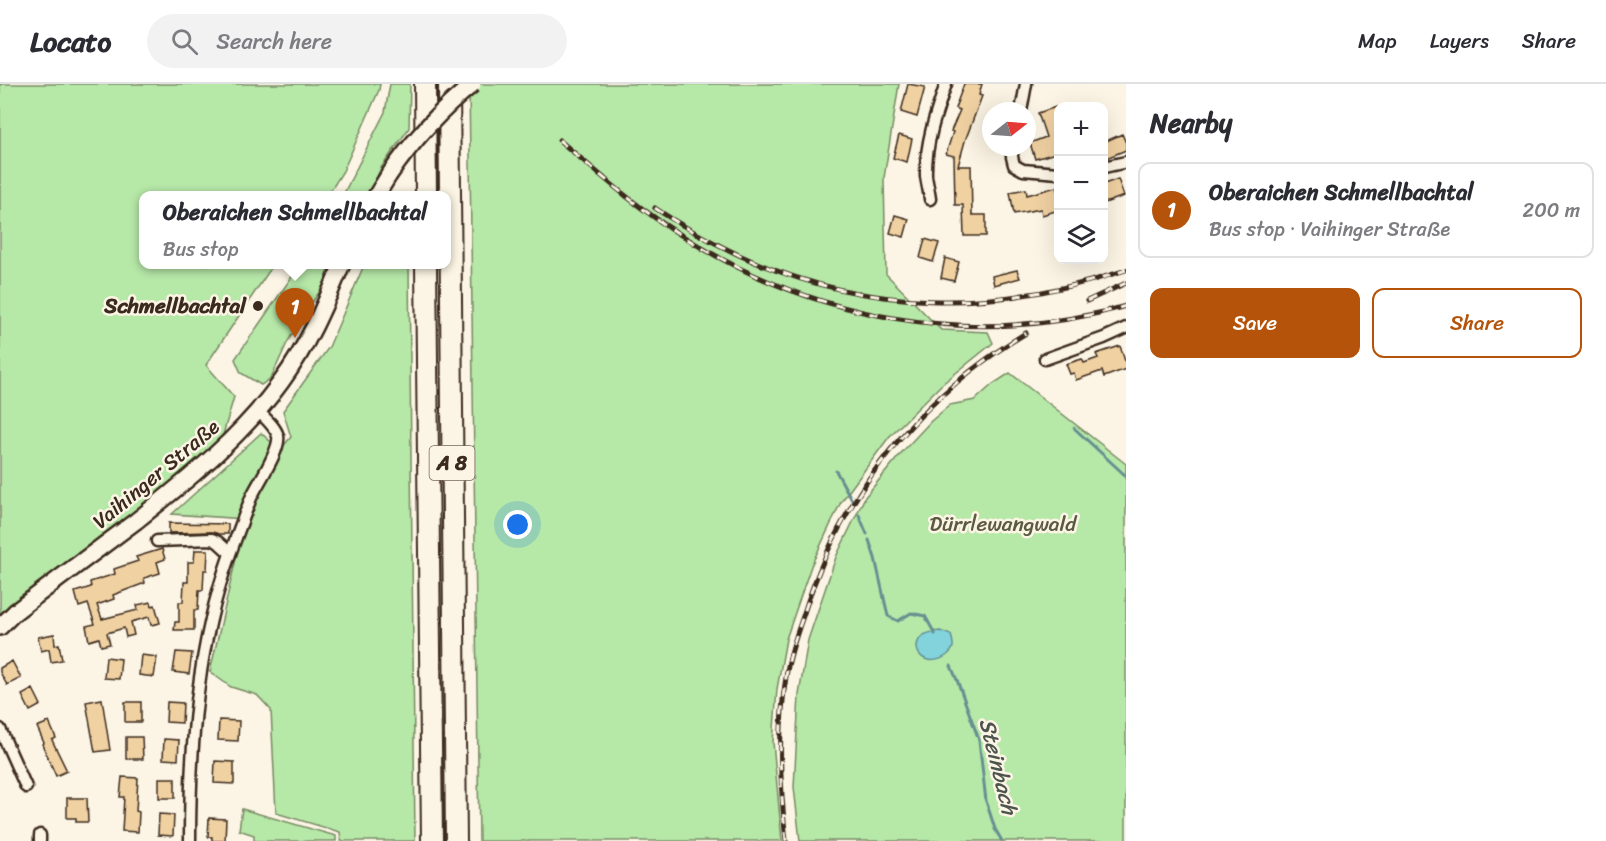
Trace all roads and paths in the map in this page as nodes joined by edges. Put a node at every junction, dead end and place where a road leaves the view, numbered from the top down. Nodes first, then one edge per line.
1 (424, 84) edge
2 (449, 84) edge
3 (473, 84) edge
4 (946, 84) edge
5 (1026, 84) edge
6 (1023, 102) edge
7 (1012, 156) edge
8 (1126, 162) edge
9 (1108, 166) edge
10 (1054, 173) edge
11 (379, 191) edge
12 (426, 191) edge
13 (450, 191) edge
14 (930, 199) dead end
15 (340, 269) edge
16 (426, 269) edge
17 (451, 269) edge
18 (1126, 328) edge
19 (1045, 359) dead end
20 (258, 411) junction
21 (157, 541) dead end
22 (230, 553) junction
23 (0, 627) edge
24 (0, 729) edge
25 (26, 788) dead end
26 (190, 841) edge
27 (432, 841) edge
28 (456, 841) edge

1 - 12 highway
2 - 13 highway, A 8
3 - 11 main road, bridge
4 - 14 street
5 - 6 street
7 - 10 street
8 - 9 street
15 - 20 main road, Vaihinger Straße
16 - 27 highway, A 8
17 - 28 highway, A 8
18 - 19 street
20 - 22 street
20 - 23 main road, Vaihinger Straße
21 - 22 street
22 - 26 street
24 - 25 street

